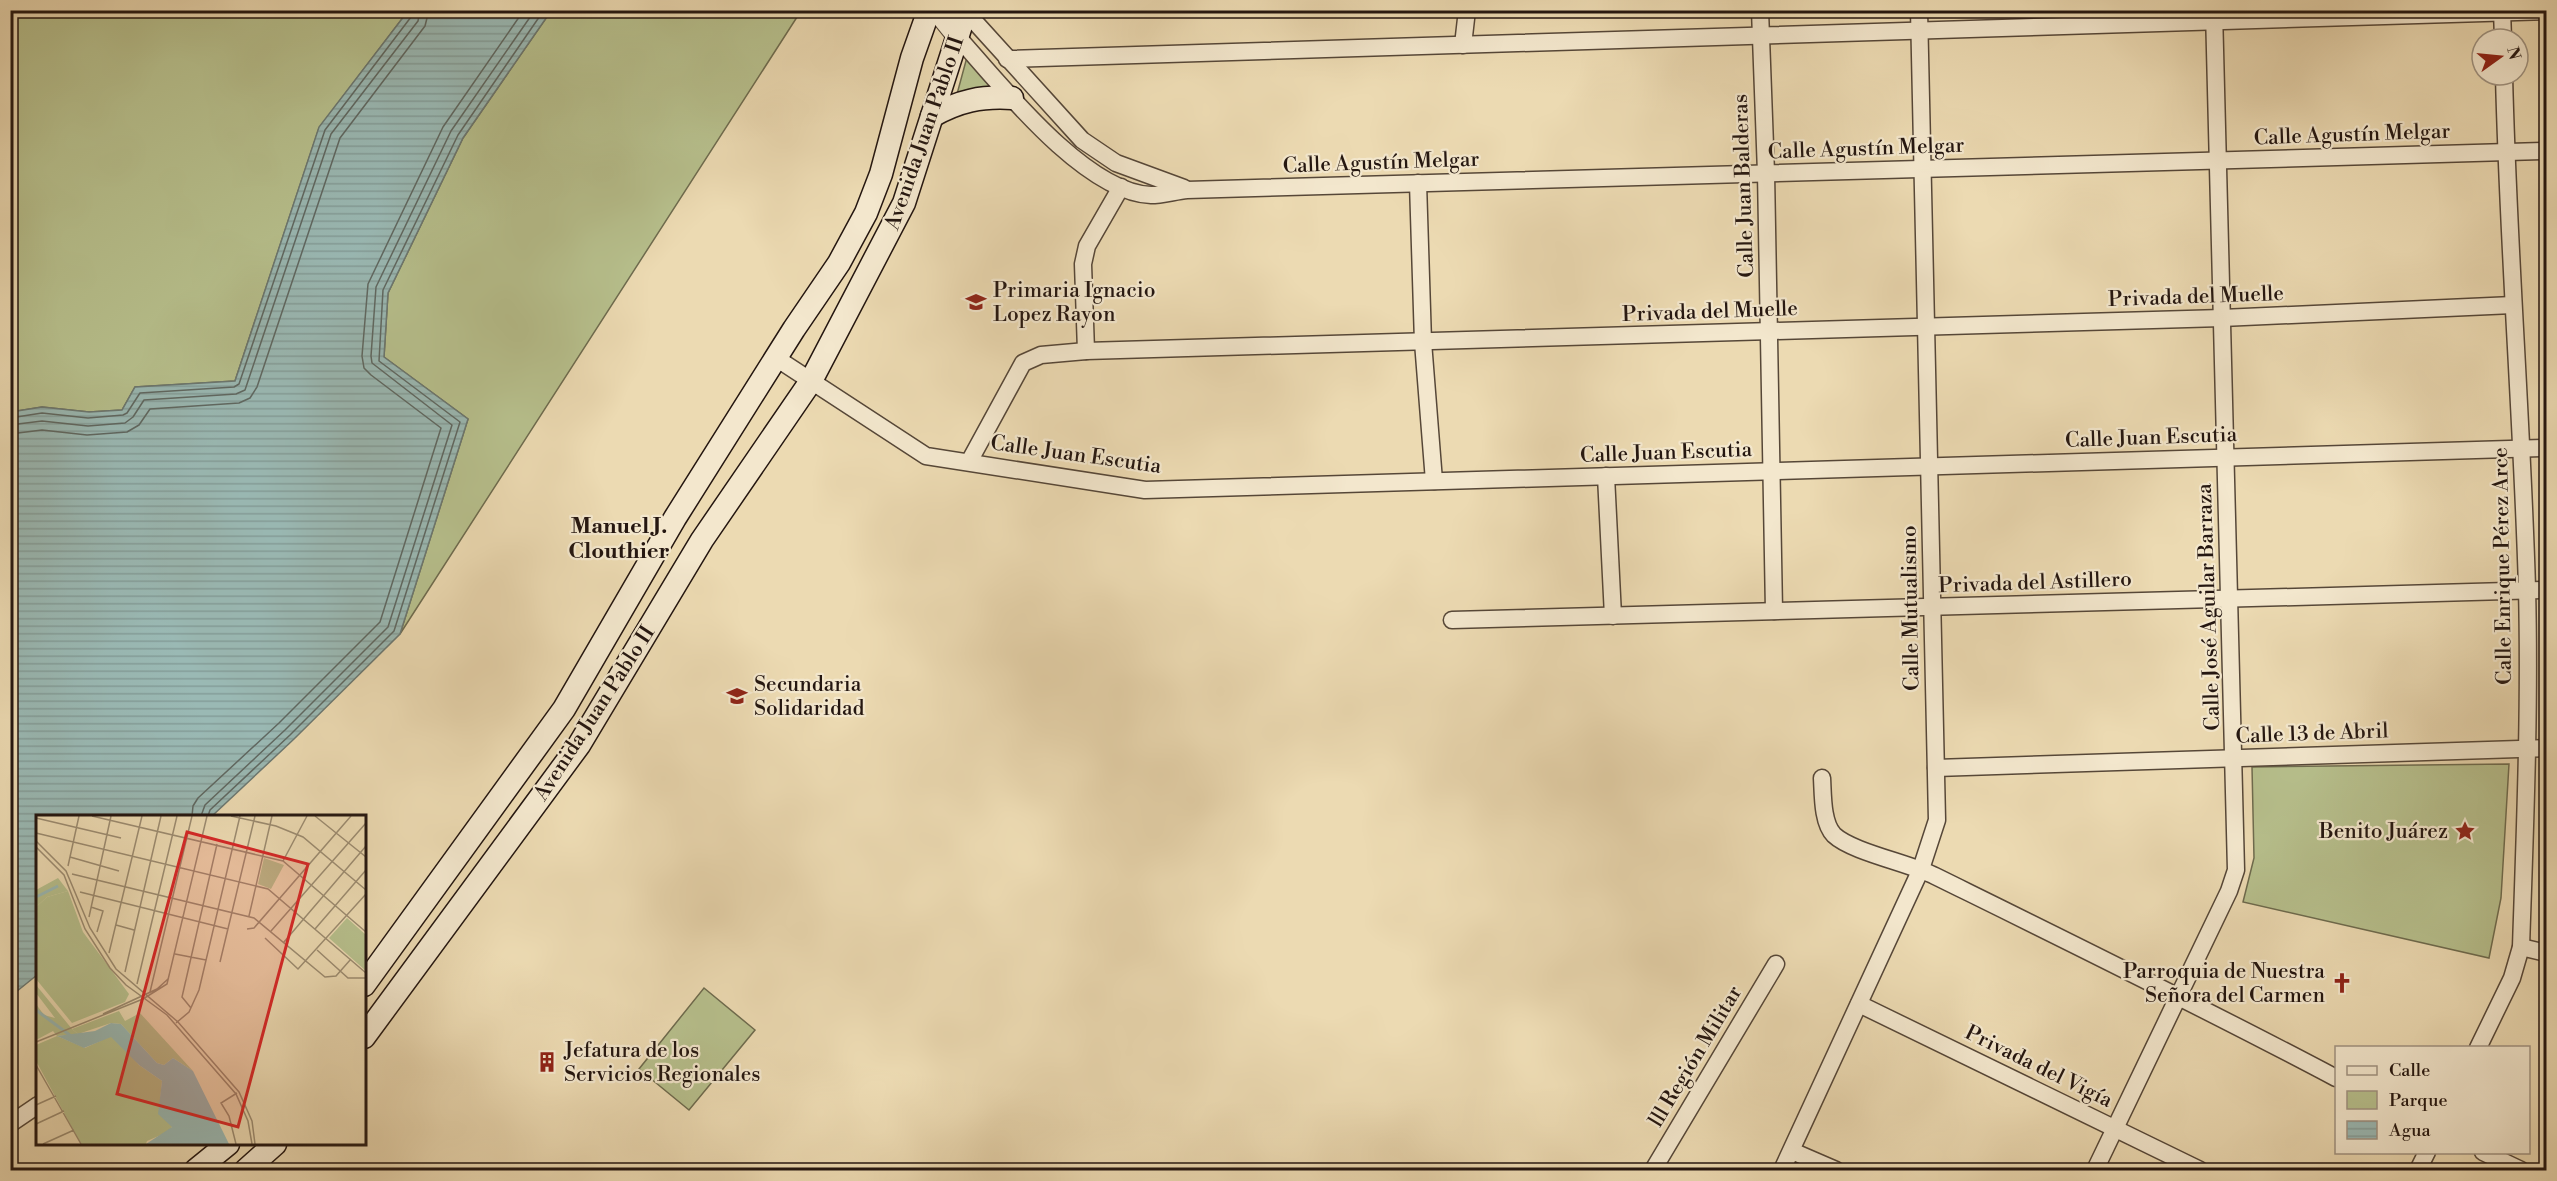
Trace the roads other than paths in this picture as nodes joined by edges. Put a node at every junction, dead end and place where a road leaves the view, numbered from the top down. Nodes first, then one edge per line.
1 (929, 10) edge
2 (936, 10) edge
3 (1467, 10) edge
4 (1760, 10) edge
5 (1919, 10) edge
6 (965, 11) edge
7 (2502, 11) edge
8 (2547, 11) edge
9 (2214, 16) edge
10 (2503, 27) edge
11 (1919, 31) junction
12 (957, 36) junction
13 (1761, 36) junction
14 (1463, 45) junction
15 (1007, 59) junction
16 (2504, 87) edge
17 (1012, 98) junction
18 (932, 117) junction
19 (2547, 151) edge
20 (2506, 152) junction
21 (2218, 160) junction
22 (1922, 168) junction
23 (1766, 173) junction
24 (1418, 183) junction
25 (1121, 187) junction
26 (1187, 190) junction
27 (2513, 306) junction
28 (2222, 318) junction
29 (1926, 325) junction
30 (1769, 332) junction
31 (1423, 342) junction
32 (1086, 351) junction
33 (776, 358) junction
34 (811, 381) junction
35 (2547, 448) edge
36 (2522, 449) junction
37 (2226, 457) junction
38 (969, 462) junction
39 (1929, 466) junction
40 (1770, 471) junction
41 (1606, 476) junction
42 (1434, 481) junction
43 (638, 584) junction
44 (2547, 590) edge
45 (2527, 591) junction
46 (2230, 599) junction
47 (664, 603) junction
48 (1932, 607) junction
49 (1774, 611) junction
50 (1613, 616) junction
51 (1452, 620) dead end
52 (2547, 748) edge
53 (2528, 749) junction
54 (2234, 758) junction
55 (1936, 768) junction
56 (1822, 778) dead end
57 (1921, 869) junction
58 (2521, 947) junction
59 (2547, 952) edge
60 (1776, 964) dead end
61 (366, 982) edge
62 (2179, 996) junction
63 (1859, 1004) junction
64 (366, 1034) edge
65 (2478, 1046) edge
66 (2335, 1077) edge
67 (36, 1107) edge
68 (10, 1124) edge
69 (2115, 1128) junction
70 (226, 1145) edge
71 (273, 1145) edge
72 (1792, 1151) junction
73 (2426, 1154) edge
74 (2487, 1154) edge
75 (196, 1170) edge
76 (246, 1170) edge
77 (1653, 1170) edge
78 (1782, 1170) edge
79 (1836, 1170) edge
80 (2095, 1170) edge
81 (2200, 1170) edge
82 (2418, 1170) edge
83 (2521, 1170) edge

1 - 33 main road, Avenida Juan Pablo II
2 - 12 street
3 - 14 street
4 - 13 street, Calle Juan Balderas
5 - 11 street, Calle Mutualismo
6 - 12 main road, Avenida Juan Pablo II
6 - 15 street, Calle Agustín Melgar
7 - 8 street
7 - 9 street
7 - 10 street
9 - 11 street
9 - 21 street, Calle José Aguilar Barraza
11 - 13 street
11 - 22 street, Calle Mutualismo
12 - 17 street, Calle Agustín Melgar
12 - 18 main road, Avenida Juan Pablo II
13 - 14 street
13 - 23 street, Calle Juan Balderas
14 - 15 street
15 - 26 street, Calle Agustín Melgar
16 - 20 street, Calle Enrique Pérez Arce
17 - 18 main road
17 - 25 street, Calle Agustín Melgar
18 - 34 main road, Avenida Juan Pablo II
19 - 20 street, Calle Agustín Melgar
20 - 21 street, Calle Agustín Melgar
20 - 27 street, Calle Enrique Pérez Arce
21 - 22 street, Calle Agustín Melgar
21 - 28 street, Calle José Aguilar Barraza
22 - 23 street, Calle Agustín Melgar
22 - 29 street, Calle Mutualismo
23 - 24 street, Calle Agustín Melgar
23 - 30 street, Calle Juan Balderas
24 - 26 street, Calle Agustín Melgar
24 - 31 street
25 - 26 street, Calle Agustín Melgar
25 - 32 street
27 - 28 street, Privada del Muelle
27 - 36 street, Calle Enrique Pérez Arce
28 - 29 street, Privada del Muelle
28 - 37 street, Calle José Aguilar Barraza
29 - 30 street, Privada del Muelle
29 - 39 street, Calle Mutualismo
30 - 31 street, Privada del Muelle
30 - 40 street, Calle Juan Balderas
31 - 32 street, Privada del Muelle
31 - 42 street
32 - 38 street, Privada del Muelle
33 - 34 street
33 - 43 main road, Avenida Juan Pablo II
34 - 38 street, Calle Juan Escutia
34 - 47 main road, Avenida Juan Pablo II
35 - 36 street, Calle Juan Escutia
36 - 37 street, Calle Juan Escutia
36 - 45 street, Calle Enrique Pérez Arce
37 - 39 street, Calle Juan Escutia
37 - 46 street, Calle José Aguilar Barraza
38 - 42 street, Calle Juan Escutia
39 - 40 street, Calle Juan Escutia
39 - 48 street, Calle Mutualismo
40 - 41 street, Calle Juan Escutia
40 - 49 street, Calle Juan Balderas
41 - 42 street, Calle Juan Escutia
41 - 50 street
43 - 47 main road
43 - 61 main road, Avenida Juan Pablo II
44 - 45 street, Privada del Astillero
45 - 46 street, Privada del Astillero
45 - 53 street, Calle Enrique Pérez Arce
46 - 48 street, Privada del Astillero
46 - 54 street, Calle José Aguilar Barraza
47 - 64 main road, Avenida Juan Pablo II
48 - 49 street, Privada del Astillero
48 - 55 street, Calle Mutualismo
49 - 50 street, Privada del Astillero
50 - 51 street, Privada del Astillero
52 - 53 street, Calle 13 de Abril
53 - 54 street, Calle 13 de Abril
53 - 58 street, Calle Enrique Pérez Arce
54 - 55 street, Calle 13 de Abril
54 - 62 street, Calle José Aguilar Barraza
55 - 57 street, Calle Mutualismo
56 - 57 street
57 - 62 street
57 - 63 street, Calle Mutualismo
58 - 59 street
58 - 65 street, Calle Enrique Pérez Arce
60 - 77 street, lll Región Militar
62 - 66 street
62 - 69 street, Calle José Aguilar Barraza
63 - 69 street, Privada del Vigía
63 - 72 street, Calle Mutualismo
67 - 68 street
69 - 80 street, Calle José Aguilar Barraza
69 - 81 street, Privada del Vigía
70 - 75 main road
71 - 76 main road
72 - 78 street, Calle Mutualismo
72 - 79 street
73 - 82 street
74 - 83 street

